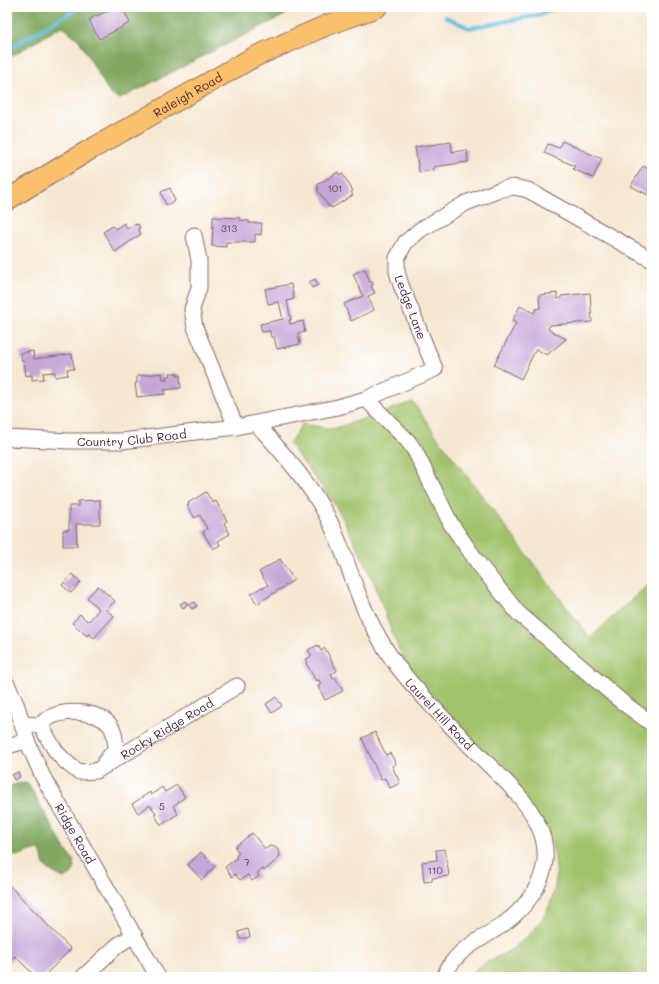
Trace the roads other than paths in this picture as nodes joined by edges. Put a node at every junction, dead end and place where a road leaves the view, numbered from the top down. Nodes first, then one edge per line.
1 (377, 7) edge
2 (7, 200) edge
3 (194, 235) dead end
4 (652, 260) edge
5 (366, 399) junction
6 (257, 424) junction
7 (236, 428) junction
8 (7, 438) edge
9 (7, 684) edge
10 (237, 686) dead end
11 (22, 724) junction
12 (652, 724) edge
13 (41, 725) junction
14 (27, 741) junction
15 (7, 746) edge
16 (96, 771) junction
17 (134, 935) junction
18 (83, 977) edge
19 (158, 977) edge
20 (444, 977) edge

1 - 2 main road, Raleigh Road
3 - 7 street
4 - 5 street, Ledge Lane
5 - 6 street, Ledge Lane
5 - 12 street
6 - 7 street, Country Club Road
6 - 20 street, Laurel Hill Road
7 - 8 street, Country Club Road
9 - 11 street, Ridge Road
10 - 16 street, Rocky Ridge Road
11 - 13 street
11 - 14 street, Ridge Road
13 - 16 street
13 - 16 street, Rocky Ridge Road
14 - 15 street
14 - 17 street, Ridge Road
17 - 18 street
17 - 19 street, Ridge Road

